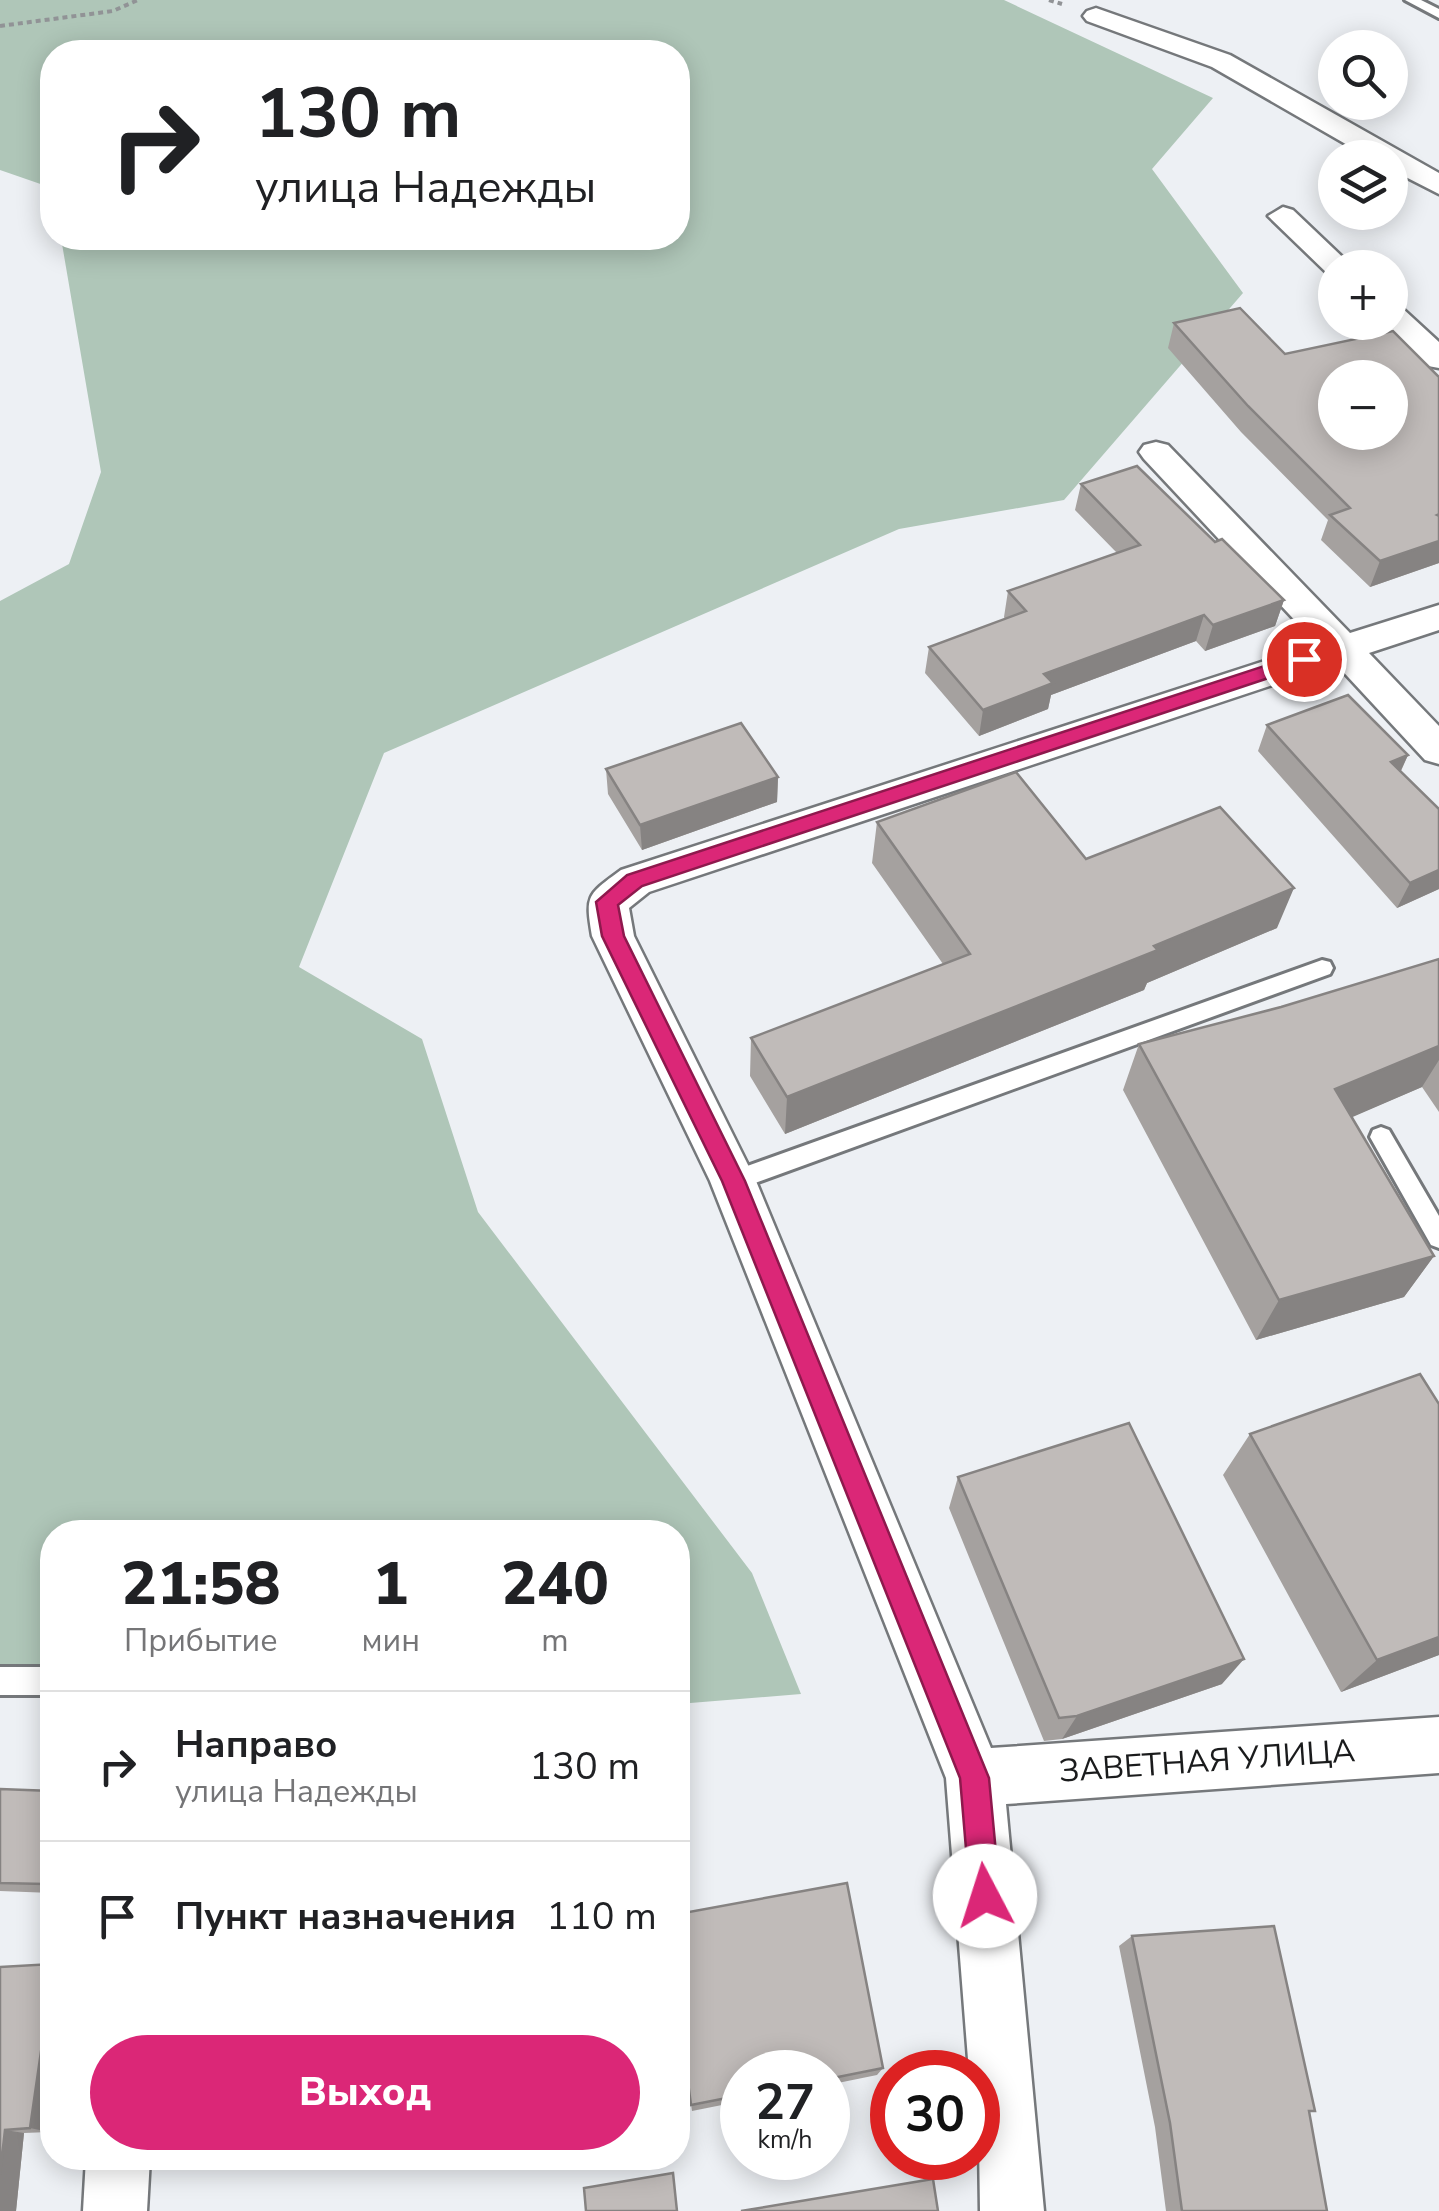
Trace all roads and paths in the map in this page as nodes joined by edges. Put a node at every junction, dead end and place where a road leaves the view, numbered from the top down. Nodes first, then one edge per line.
1 (138, 0) edge
2 (1411, 0) edge
3 (1114, 7) edge
4 (1439, 14) edge
5 (0, 26) edge
6 (1439, 185) edge
7 (1283, 216) dead end
8 (1320, 250) edge
9 (1408, 331) edge
10 (1439, 359) edge
11 (1156, 452) dead end
12 (1439, 617) edge
13 (1341, 646) junction
14 (1439, 750) edge
15 (1322, 968) dead end
16 (1381, 1137) dead end
17 (733, 1181) junction
18 (1439, 1238) edge
19 (0, 1681) edge
20 (40, 1681) edge
21 (1439, 1745) edge
22 (975, 1778) junction
23 (117, 2170) edge
24 (115, 2211) edge
25 (1012, 2211) edge

1 - 5 path
2 - 4 lane
3 - 6 street
7 - 8 street
9 - 10 street
11 - 13 street
12 - 13 street
13 - 14 street
13 - 17 street
15 - 17 lane
16 - 18 lane
17 - 22 street
19 - 20 lane
21 - 22 street, ЗАВЕТНАЯ УЛИЦА
22 - 25 street
23 - 24 street

